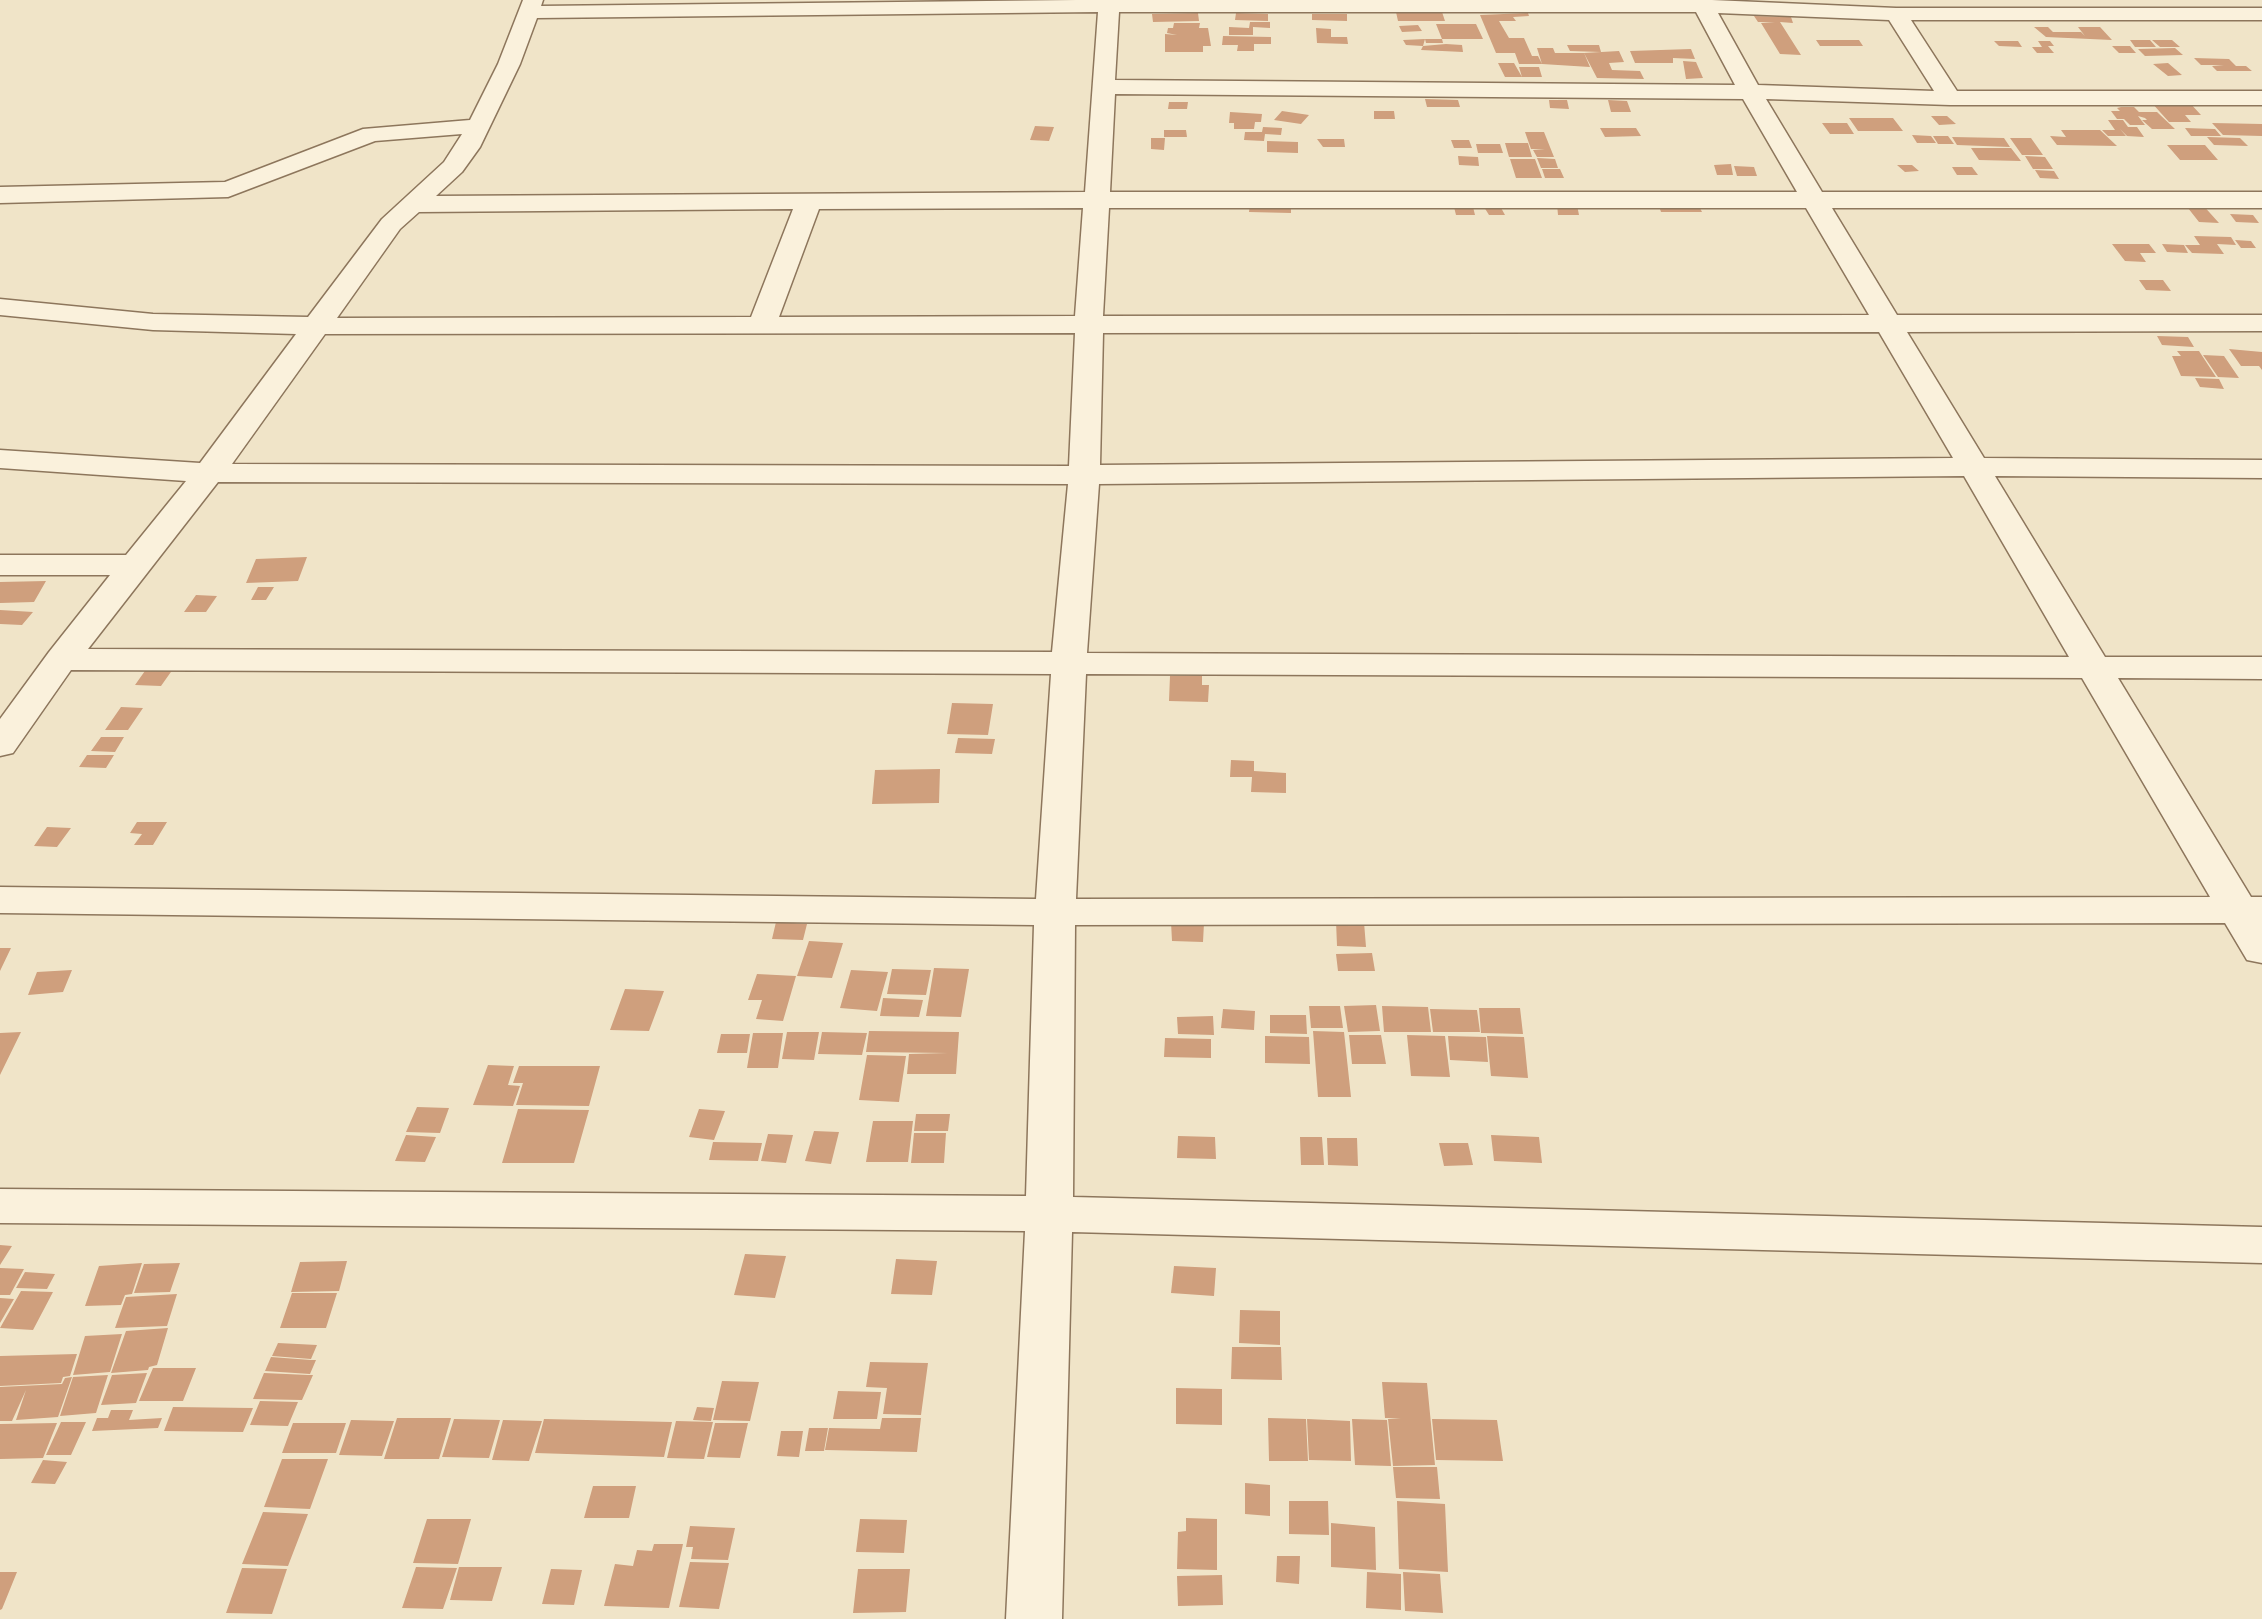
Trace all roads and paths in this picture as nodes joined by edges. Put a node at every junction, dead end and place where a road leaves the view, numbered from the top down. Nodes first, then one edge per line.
1 (1108, 3) edge
2 (1702, 3) edge
3 (531, 6) edge
4 (1896, 14) junction
5 (2262, 14) edge
6 (1103, 87) junction
7 (1750, 92) junction
8 (1950, 98) junction
9 (2262, 98) edge
10 (479, 126) junction
11 (0, 195) edge
12 (1095, 200) junction
13 (1816, 200) junction
14 (2262, 200) edge
15 (809, 202) junction
16 (411, 204) junction
17 (0, 307) edge
18 (1089, 323) junction
19 (2262, 323) edge
20 (762, 324) junction
21 (1891, 324) junction
22 (316, 326) junction
23 (0, 459) edge
24 (1975, 467) junction
25 (2262, 469) edge
26 (209, 472) junction
27 (1084, 475) junction
28 (0, 565) edge
29 (136, 565) junction
30 (61, 659) junction
31 (1069, 663) junction
32 (2093, 666) junction
33 (2262, 668) edge
34 (0, 745) edge
35 (0, 900) edge
36 (2250, 910) edge
37 (1055, 912) junction
38 (2262, 950) edge
39 (0, 1206) edge
40 (1049, 1214) junction
41 (2262, 1245) edge
42 (1034, 1619) edge

1 - 2 street
1 - 3 street
1 - 6 street
2 - 4 street
2 - 7 street
3 - 10 street
4 - 5 street
4 - 8 street
6 - 7 street
6 - 12 street
7 - 8 street
7 - 13 street
8 - 9 street
10 - 11 street
10 - 16 street
12 - 13 street
12 - 15 street
12 - 18 street
13 - 14 street
13 - 21 street
15 - 16 street
15 - 20 street
16 - 22 street
17 - 22 street
18 - 20 street
18 - 21 street
18 - 27 street
19 - 21 street
20 - 22 street
21 - 24 street
22 - 26 street
23 - 26 street
24 - 25 street
24 - 27 street
24 - 32 street
26 - 27 street
26 - 29 street
27 - 31 street
28 - 29 street
29 - 30 street
30 - 31 street
30 - 34 street
31 - 32 street
31 - 37 street
32 - 33 street
32 - 36 street
35 - 37 street
36 - 37 street
36 - 38 street
37 - 40 street
39 - 40 street
40 - 41 street
40 - 42 street

